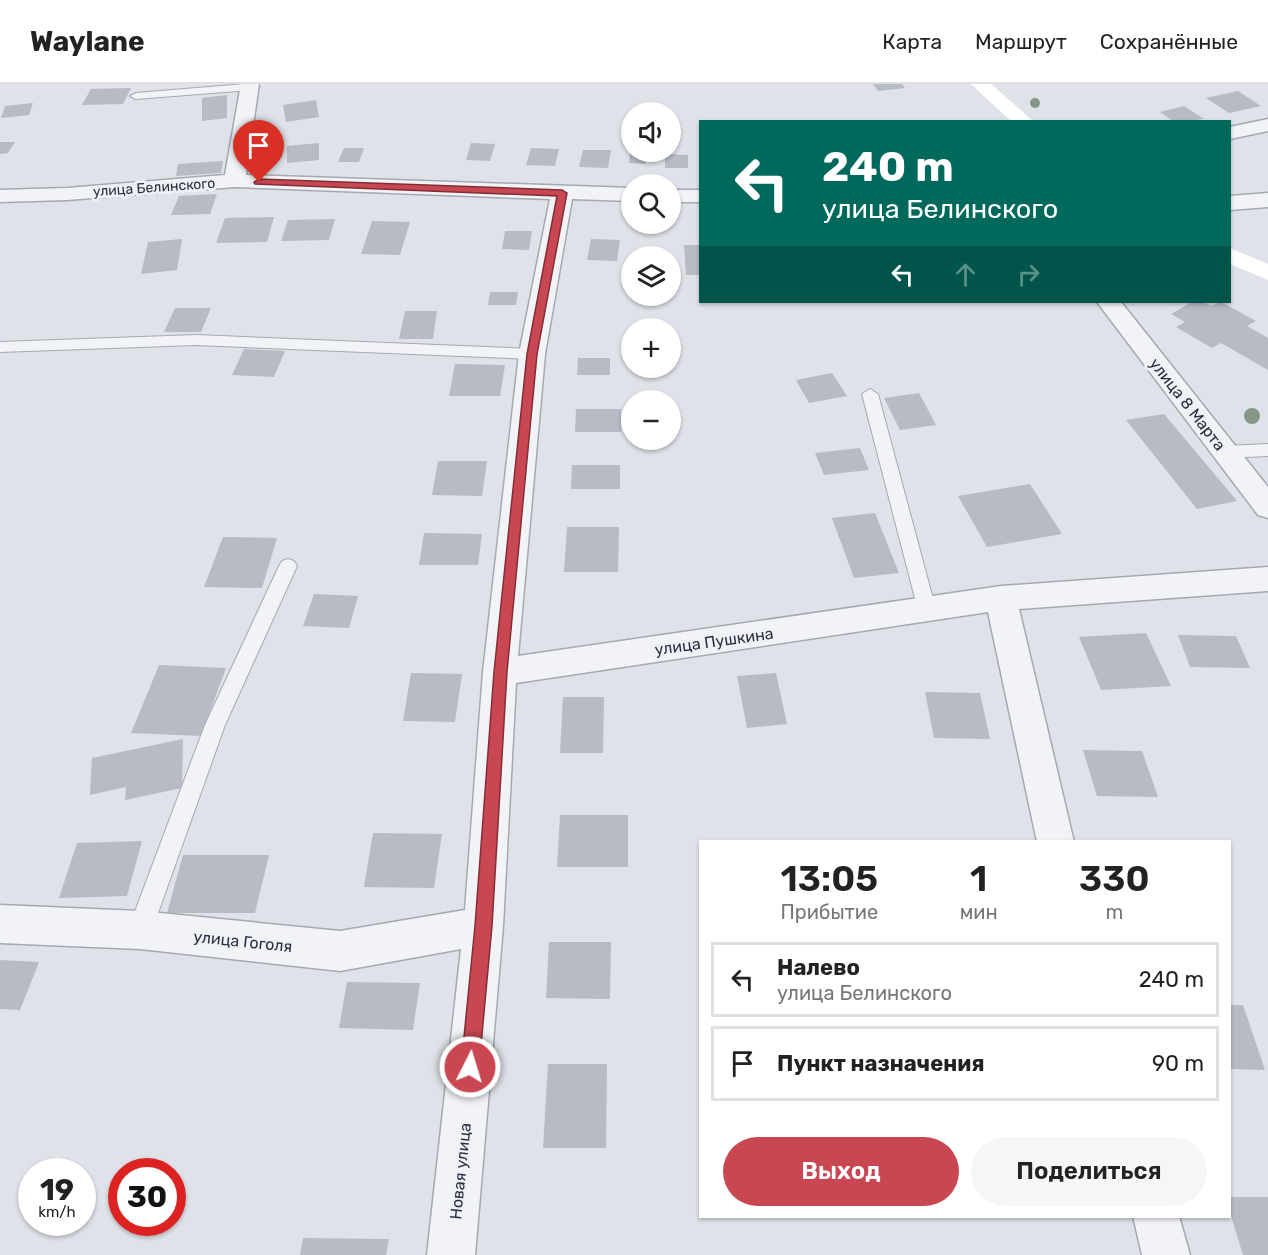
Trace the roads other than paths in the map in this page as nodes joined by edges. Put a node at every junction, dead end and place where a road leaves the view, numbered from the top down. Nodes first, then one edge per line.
1 (980, 84) edge
2 (250, 85) edge
3 (136, 96) dead end
4 (1022, 120) edge
5 (1268, 124) edge
6 (1231, 133) edge
7 (235, 181) junction
8 (562, 193) junction
9 (621, 195) edge
10 (681, 195) edge
11 (0, 196) edge
12 (699, 196) edge
13 (1268, 200) edge
14 (1231, 203) edge
15 (1231, 255) edge
16 (1268, 273) edge
17 (1110, 303) edge
18 (0, 347) edge
19 (532, 354) junction
20 (870, 394) dead end
21 (1268, 450) edge
22 (1225, 452) junction
23 (1268, 507) edge
24 (288, 566) dead end
25 (1268, 579) edge
26 (1002, 598) junction
27 (927, 610) junction
28 (500, 672) junction
29 (1056, 840) edge
30 (0, 924) edge
31 (483, 926) junction
32 (140, 930) junction
33 (1157, 1218) edge
34 (452, 1255) edge
35 (1166, 1255) edge

1 - 4 main road
2 - 3 lane
2 - 7 street
5 - 6 street
7 - 8 street, улица Белинского
7 - 11 street, улица Белинского
8 - 9 street, улица Белинского
8 - 19 street, Новая улица
10 - 12 street
13 - 14 street
15 - 16 main road
17 - 22 street, улица 8 Марта
18 - 19 lane
19 - 28 street, Новая улица
20 - 27 lane
21 - 22 lane
22 - 23 street, улица 8 Марта
24 - 32 lane
25 - 26 street, улица Пушкина
26 - 27 street, улица Пушкина
26 - 29 street
27 - 28 street, улица Пушкина
28 - 31 street, Новая улица
30 - 32 street, улица Гоголя
31 - 32 street, улица Гоголя
31 - 34 street, Новая улица
33 - 35 street

